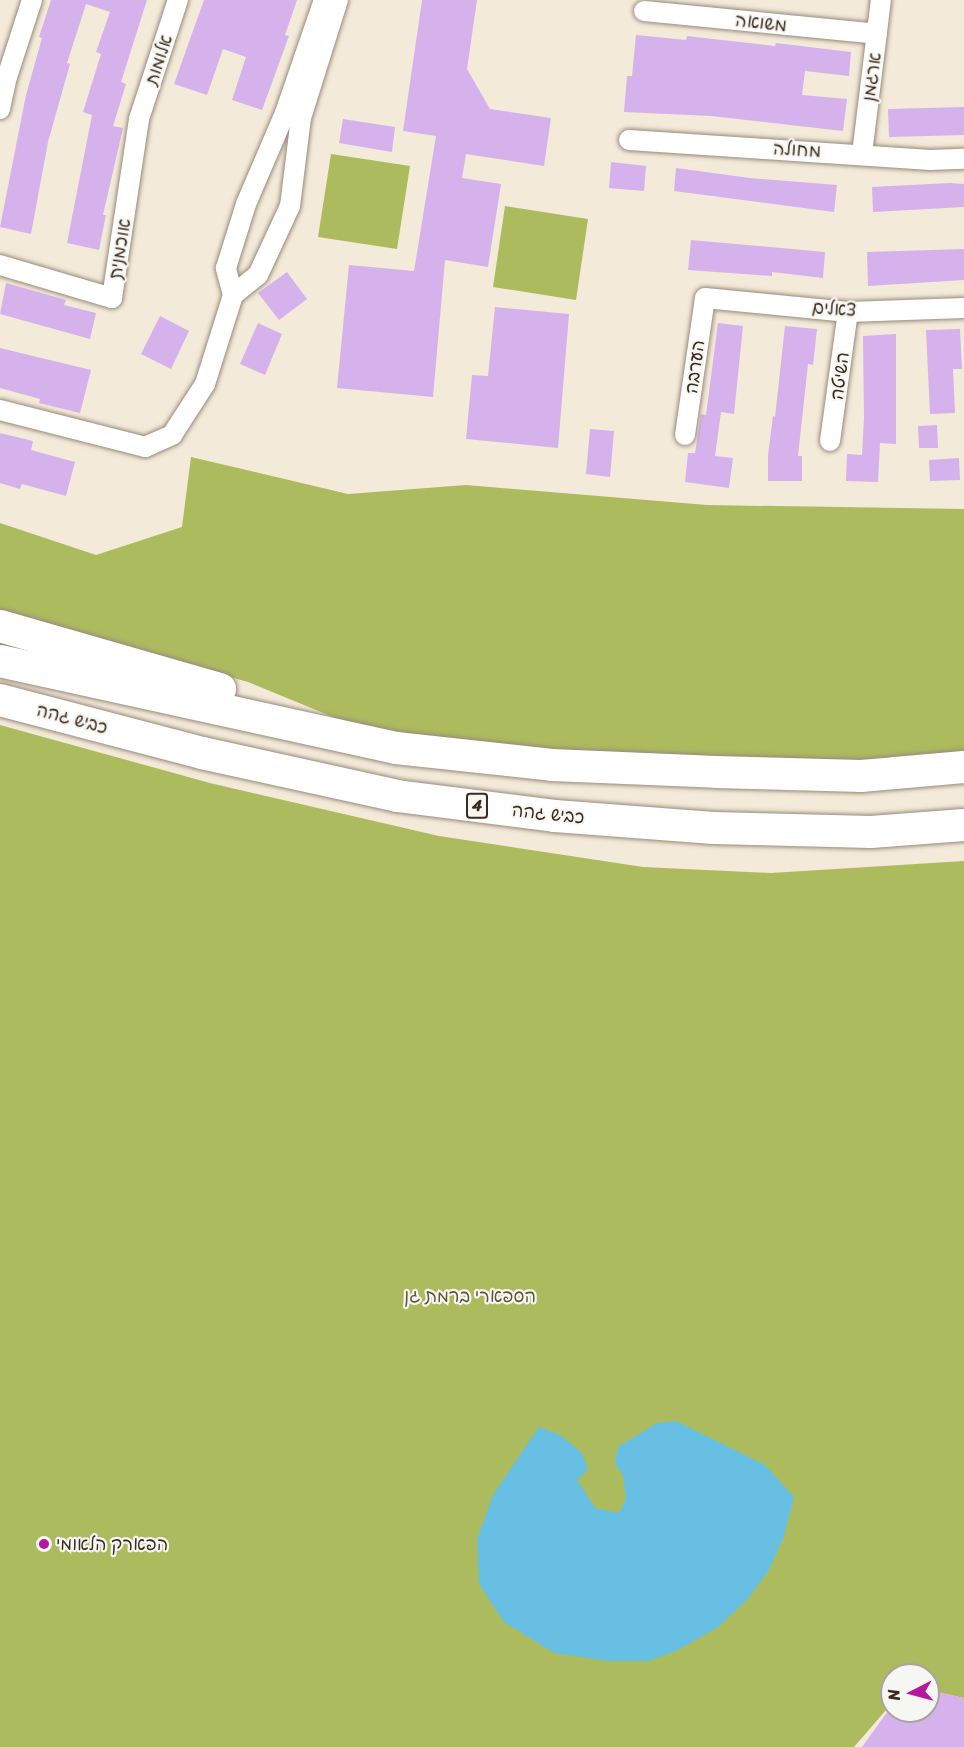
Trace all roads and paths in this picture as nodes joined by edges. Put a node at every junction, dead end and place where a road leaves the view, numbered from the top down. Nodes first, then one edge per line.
1 (33, 0) edge
2 (178, 0) edge
3 (324, 0) edge
4 (338, 0) edge
5 (881, 0) edge
6 (644, 11) dead end
7 (878, 34) junction
8 (0, 109) edge
9 (293, 115) junction
10 (140, 120) joint
11 (630, 140) dead end
12 (862, 154) junction
13 (964, 159) edge
14 (0, 265) edge
15 (233, 295) junction
16 (705, 298) joint
17 (964, 308) edge
18 (848, 312) junction
19 (0, 410) edge
20 (685, 435) dead end
21 (831, 441) dead end
22 (0, 627) edge
23 (0, 661) edge
24 (0, 700) edge
25 (332, 734) junction
26 (964, 767) edge
27 (964, 825) edge

1 - 8 street
2 - 10 street, אלומות
3 - 9 street
4 - 9 street
5 - 7 street, ארגמן
6 - 7 street, משואה
7 - 12 street, ארגמן
9 - 15 street
9 - 15 street
10 - 14 street, אוכמנית
11 - 12 street, מחולה
12 - 13 street, מחולה
15 - 19 street
16 - 18 street, צאלים
16 - 20 street, הערבה
17 - 18 street, צאלים
18 - 21 street, השיטה
22 - 25 highway
23 - 25 highway
24 - 27 highway, כביש גהה / 4
25 - 26 highway

